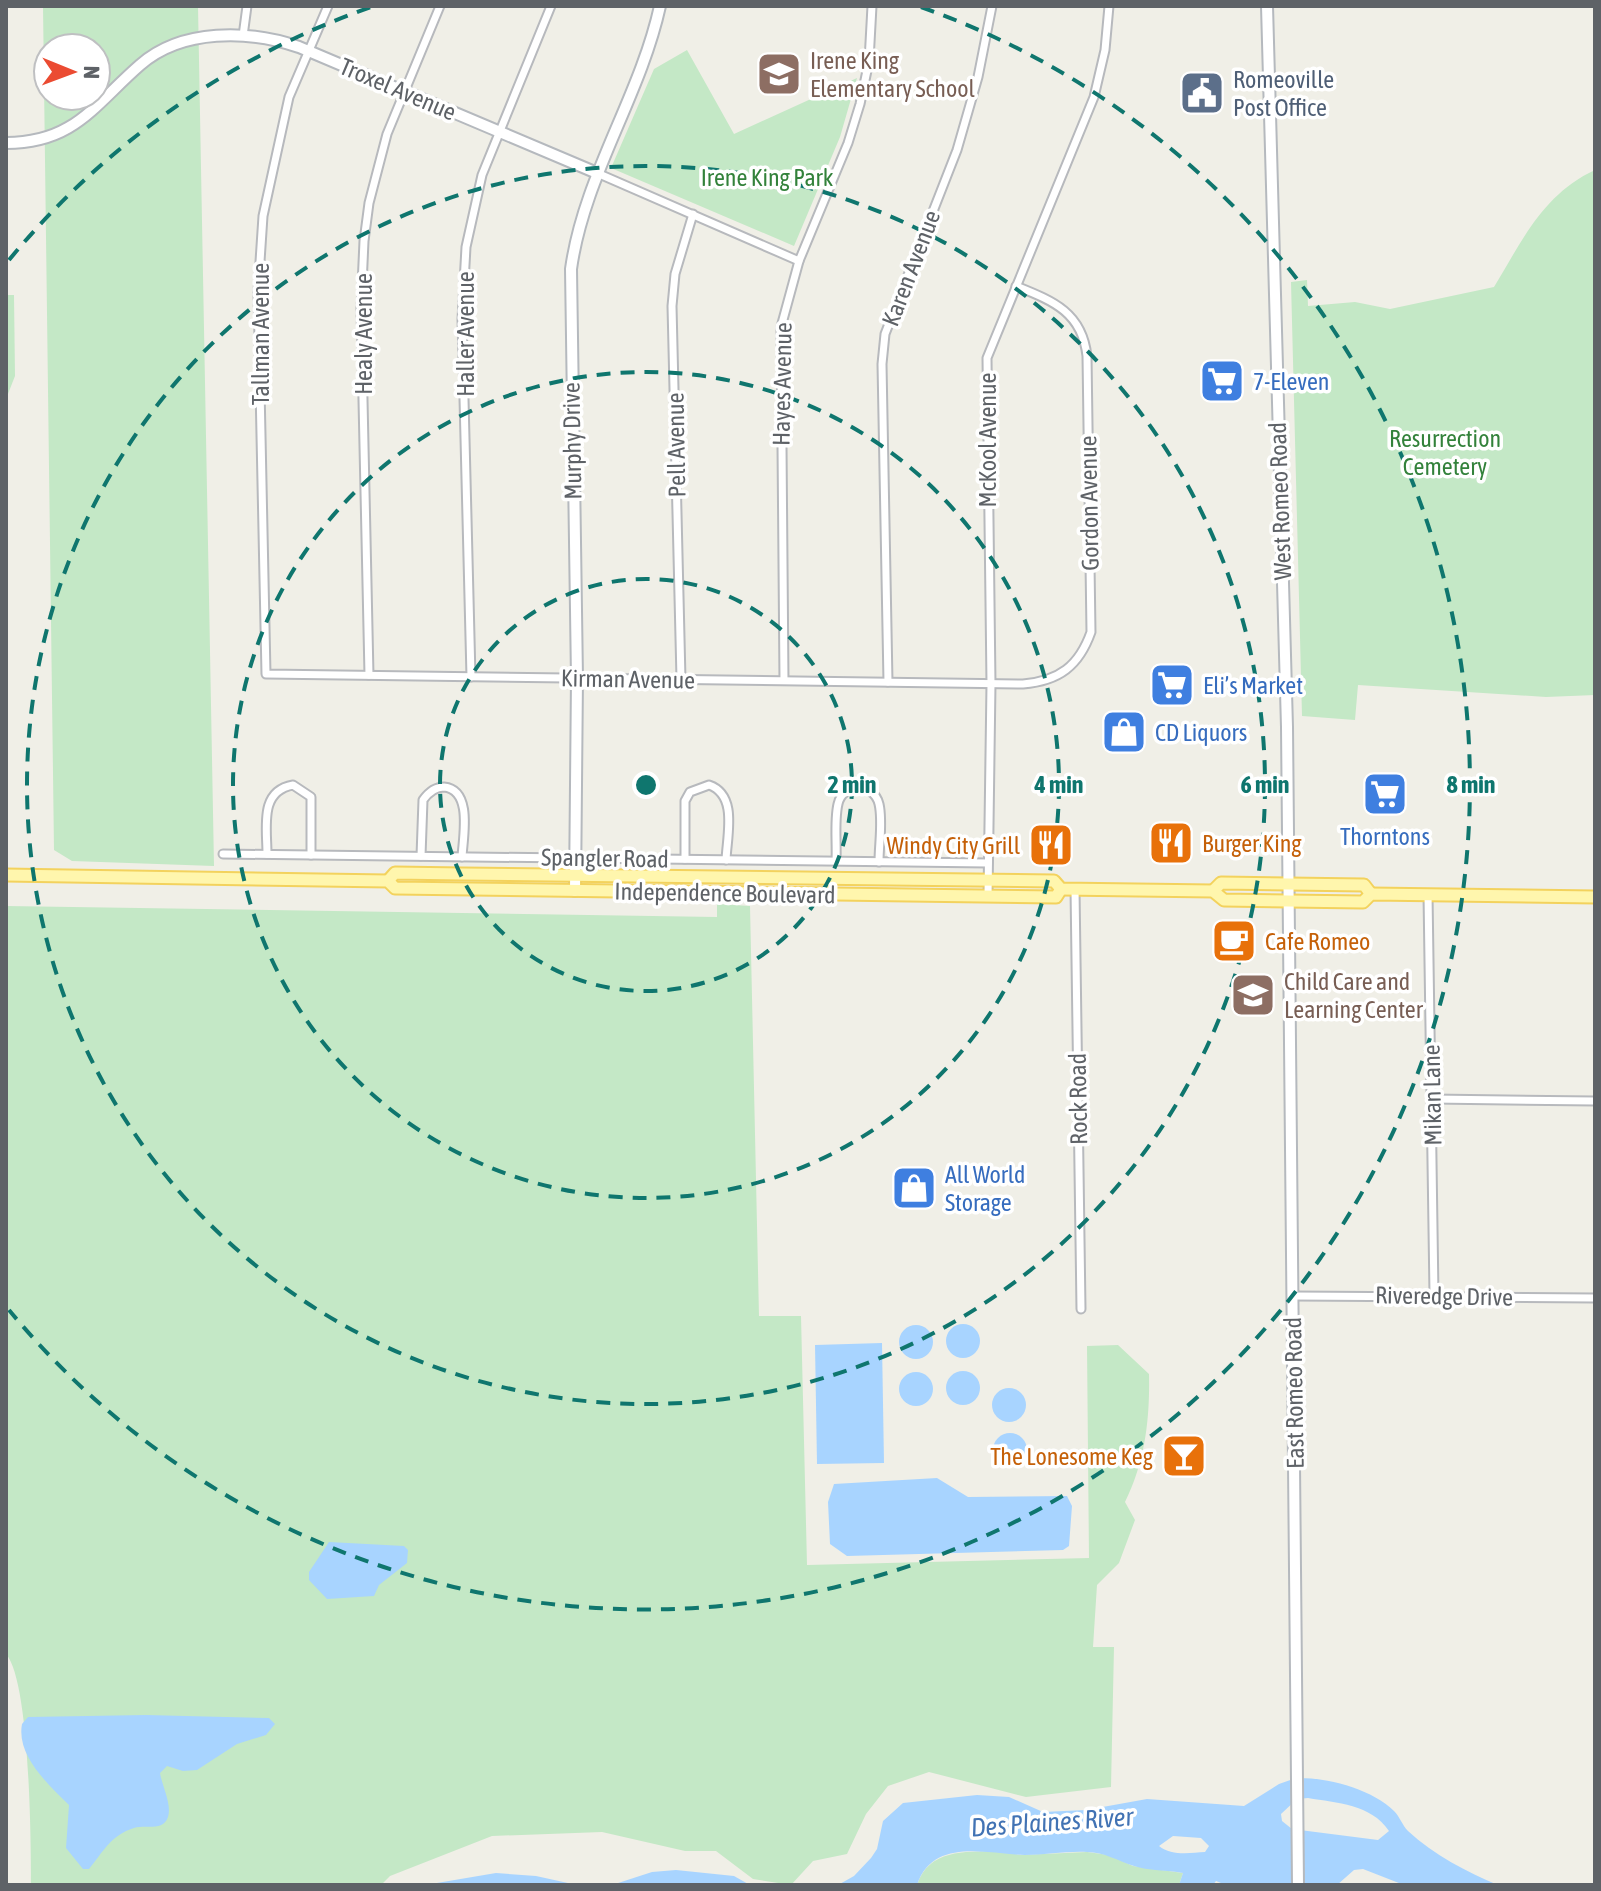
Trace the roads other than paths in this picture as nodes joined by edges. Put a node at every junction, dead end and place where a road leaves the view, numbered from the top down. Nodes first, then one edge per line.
1 (247, 6) edge
2 (328, 6) edge
3 (440, 6) edge
4 (551, 6) edge
5 (660, 6) edge
6 (872, 6) edge
7 (992, 6) edge
8 (1109, 6) edge
9 (1267, 6) edge
10 (243, 36) junction
11 (309, 51) junction
12 (404, 91) junction
13 (499, 132) junction
14 (6, 143) edge
15 (597, 173) junction
16 (693, 214) junction
17 (799, 261) junction
18 (1016, 286) junction
19 (266, 674) joint
20 (369, 675) junction
21 (471, 677) junction
22 (577, 678) junction
23 (681, 679) junction
24 (784, 680) junction
25 (888, 682) junction
26 (991, 684) junction
27 (223, 854) dead end
28 (267, 854) junction
29 (311, 855) junction
30 (421, 856) junction
31 (462, 857) junction
32 (575, 858) junction
33 (685, 859) junction
34 (726, 860) junction
35 (836, 861) junction
36 (879, 862) junction
37 (988, 863) junction
38 (6, 875) edge
39 (575, 875) junction
40 (388, 881) junction
41 (988, 881) junction
42 (1288, 884) junction
43 (1061, 889) junction
44 (1075, 889) junction
45 (575, 891) junction
46 (1213, 891) junction
47 (1371, 894) junction
48 (1428, 894) junction
49 (988, 896) junction
50 (1595, 897) edge
51 (1288, 900) junction
52 (1432, 1099) junction
53 (1595, 1101) edge
54 (1434, 1295) junction
55 (1293, 1296) junction
56 (1595, 1298) edge
57 (1081, 1309) dead end
58 (1298, 1885) edge

1 - 10 street
2 - 11 street, Tallman Avenue
3 - 12 street, Healy Avenue
4 - 13 street, Haller Avenue
5 - 15 main road, Murphy Drive
6 - 17 street, Hayes Avenue
7 - 25 street, Karen Avenue
8 - 18 street, McKool Avenue
9 - 42 main road, West Romeo Road
10 - 11 main road, Troxel Avenue
10 - 14 main road, Troxel Avenue
11 - 12 main road, Troxel Avenue
11 - 19 street, Tallman Avenue
12 - 13 main road, Troxel Avenue
12 - 20 street, Healy Avenue
13 - 15 main road, Troxel Avenue
13 - 21 street, Haller Avenue
15 - 16 street, Troxel Avenue
15 - 22 main road, Murphy Drive
16 - 17 street, Troxel Avenue
16 - 23 street, Pell Avenue
17 - 24 street, Hayes Avenue
18 - 26 street, McKool Avenue
18 - 26 street, Gordon Avenue
19 - 20 street, Kirman Avenue
20 - 21 street, Kirman Avenue
21 - 22 street, Kirman Avenue
22 - 23 street, Kirman Avenue
22 - 32 main road, Murphy Drive
23 - 24 street, Kirman Avenue
24 - 25 street, Kirman Avenue
25 - 26 street, Kirman Avenue
26 - 37 street, McKool Avenue
27 - 28 street, Spangler Road
28 - 29 street, Spangler Road
28 - 29 street
29 - 30 street, Spangler Road
30 - 31 street, Spangler Road
30 - 31 street
31 - 32 street, Spangler Road
32 - 33 street, Spangler Road
32 - 39 main road, Murphy Drive
33 - 34 street, Spangler Road
33 - 34 street
34 - 35 street, Spangler Road
35 - 36 street, Spangler Road
35 - 36 street
36 - 37 street, Spangler Road
37 - 41 street, McKool Avenue
38 - 40 main road, Independence Boulevard
39 - 40 main road, Independence Boulevard
39 - 41 main road, Independence Boulevard
39 - 45 main road, Murphy Drive
40 - 45 main road, Independence Boulevard
41 - 43 main road, Independence Boulevard
41 - 49 street, McKool Avenue
42 - 46 main road, Independence Boulevard
42 - 47 main road, Independence Boulevard
42 - 51 main road, West Romeo Road
43 - 44 main road, Independence Boulevard
43 - 49 main road, Independence Boulevard
44 - 46 main road, Independence Boulevard
44 - 57 street, Rock Road
45 - 49 main road, Independence Boulevard
46 - 51 main road, Independence Boulevard
47 - 48 main road, Independence Boulevard
47 - 51 main road, Independence Boulevard
48 - 50 main road, Independence Boulevard
48 - 52 street, Mikan Lane
51 - 55 main road, East Romeo Road
52 - 53 street
52 - 54 street, Mikan Lane
54 - 55 street, Riveredge Drive
54 - 56 street, Riveredge Drive
55 - 58 main road, East Romeo Road

